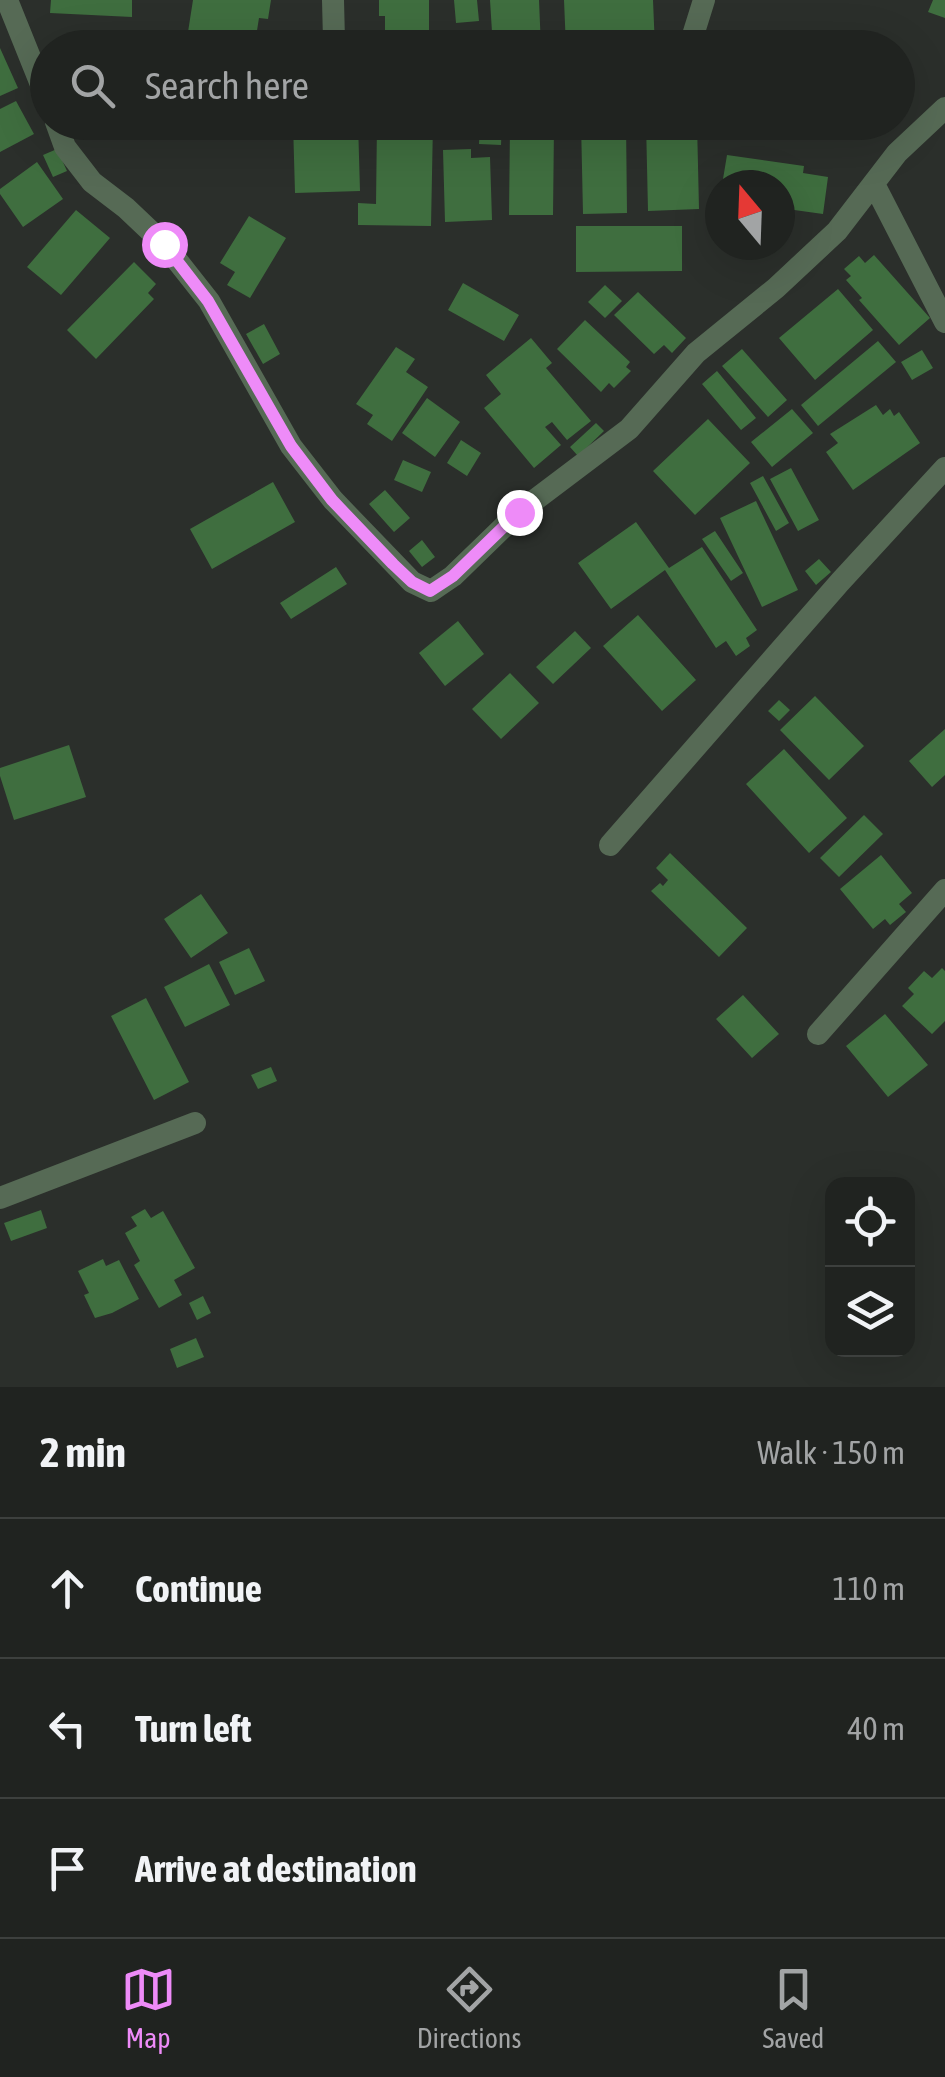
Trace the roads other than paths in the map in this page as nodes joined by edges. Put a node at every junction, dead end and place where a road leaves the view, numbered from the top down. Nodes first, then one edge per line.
1 (7, 0) edge
2 (333, 0) edge
3 (704, 0) edge
4 (334, 30) edge
5 (695, 30) edge
6 (30, 57) edge
7 (945, 108) edge
8 (915, 136) edge
9 (62, 140) edge
10 (911, 140) edge
11 (874, 184) junction
12 (945, 322) edge
13 (945, 468) edge
14 (610, 845) dead end
15 (945, 890) edge
16 (818, 1034) dead end
17 (195, 1122) dead end
18 (0, 1198) edge

1 - 6 street
2 - 4 street
3 - 5 street
7 - 8 street
9 - 11 street
10 - 11 street
11 - 12 street
13 - 14 street
15 - 16 street
17 - 18 street

